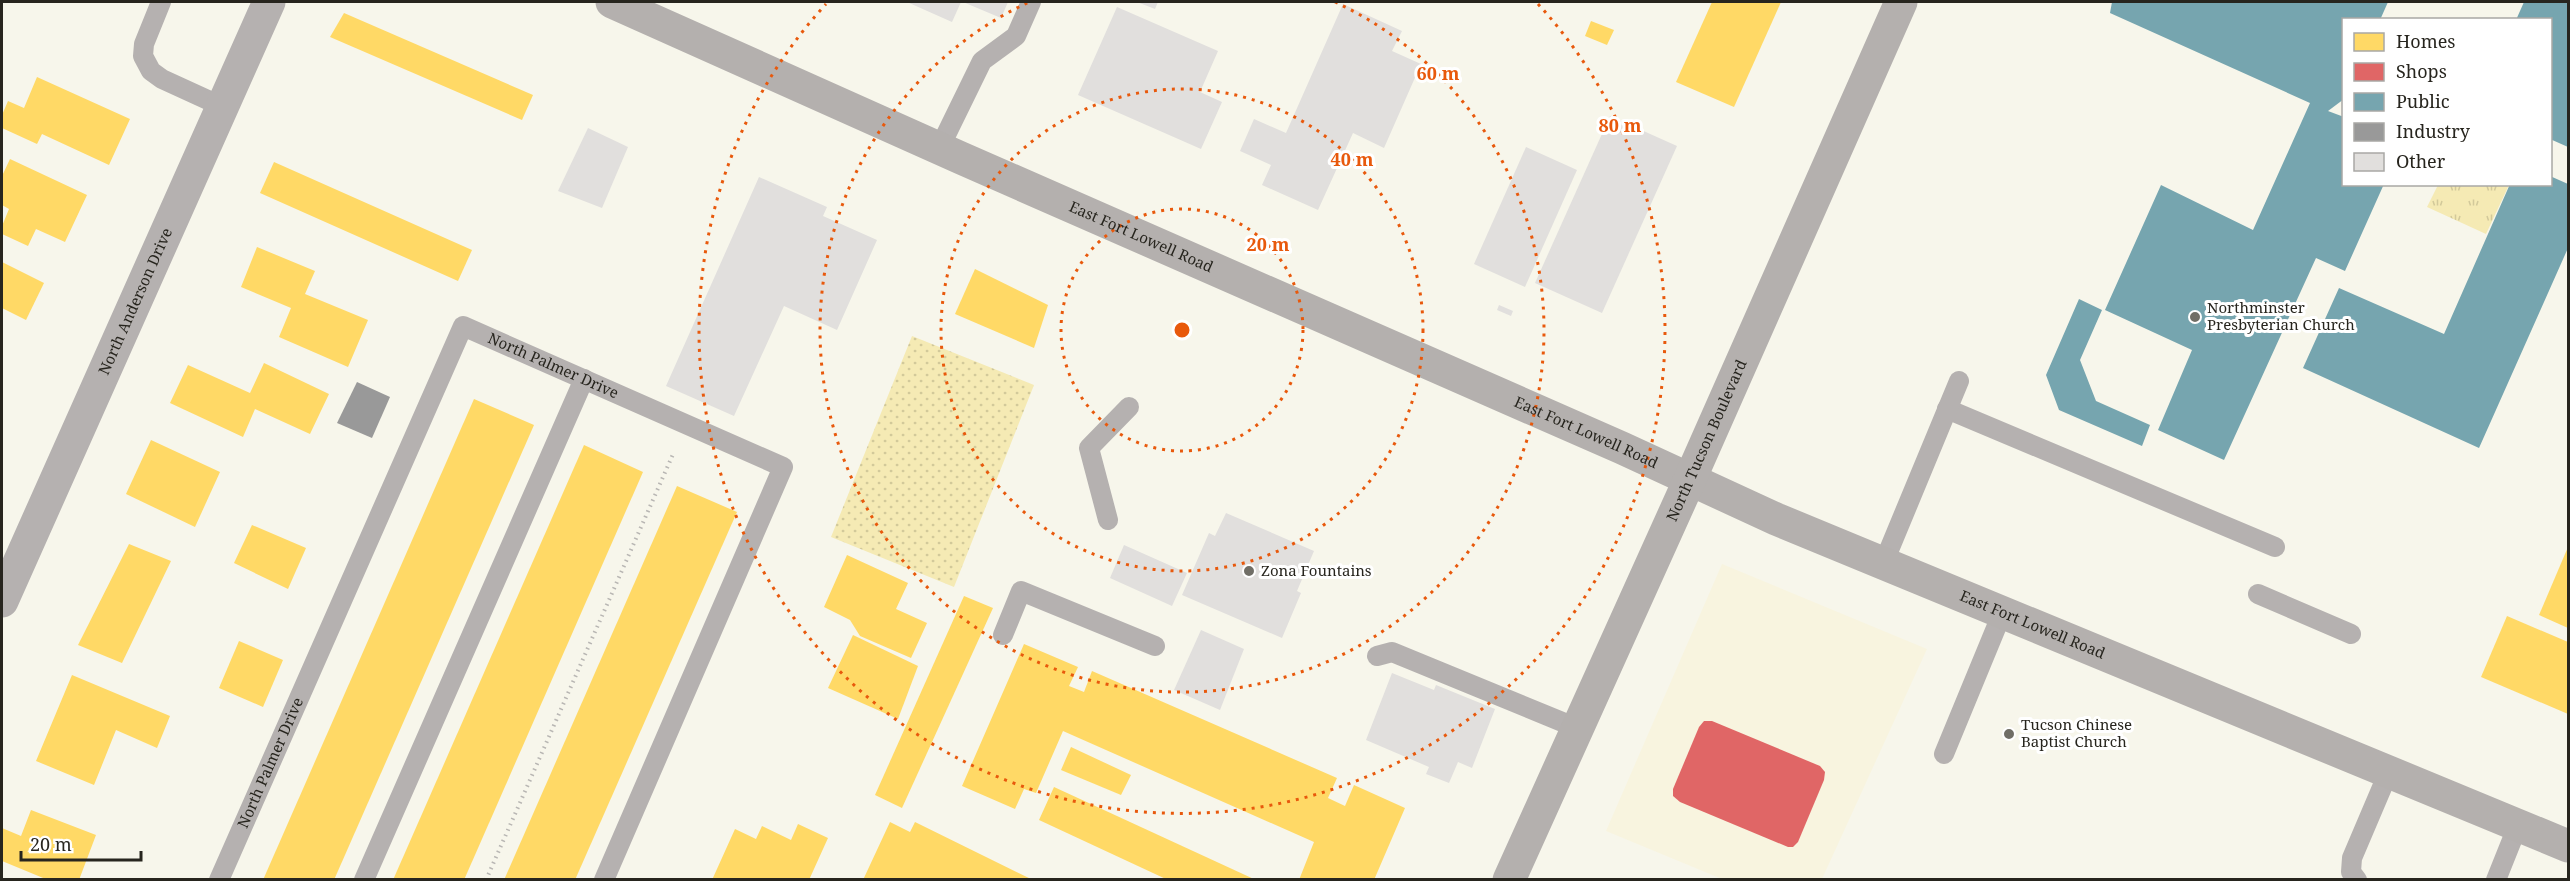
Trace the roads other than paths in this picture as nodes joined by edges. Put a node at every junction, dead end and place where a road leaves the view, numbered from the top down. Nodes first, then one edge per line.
1 (161, 2) edge
2 (268, 2) edge
3 (612, 2) edge
4 (1031, 2) edge
5 (1901, 2) edge
6 (221, 106) junction
7 (939, 149) junction
8 (584, 380) junction
9 (1959, 381) dead end
10 (1129, 407) dead end
11 (1947, 409) junction
12 (1690, 479) junction
13 (1108, 520) dead end
14 (2275, 547) dead end
15 (1884, 562) junction
16 (2258, 594) dead end
17 (2, 601) edge
18 (2003, 611) junction
19 (2351, 634) dead end
20 (1003, 635) dead end
21 (1155, 646) dead end
22 (1377, 656) dead end
23 (1576, 728) junction
24 (1944, 754) dead end
25 (2389, 771) junction
26 (2518, 825) junction
27 (2568, 846) edge
28 (219, 879) edge
29 (364, 879) edge
30 (604, 879) edge
31 (1509, 879) edge
32 (2357, 879) edge
33 (2496, 879) edge

1 - 6 lane
2 - 6 street, North Anderson Drive
3 - 7 main road, East Fort Lowell Road
4 - 7 lane
5 - 12 main road, North Tucson Boulevard
6 - 17 street, North Anderson Drive
7 - 12 main road, East Fort Lowell Road
8 - 28 lane, North Palmer Drive
8 - 29 lane
8 - 30 lane, North Palmer Drive
9 - 11 lane
10 - 13 lane
11 - 14 lane
11 - 15 lane
12 - 15 main road, East Fort Lowell Road
12 - 23 main road, North Tucson Boulevard
15 - 18 main road, East Fort Lowell Road
16 - 19 lane
18 - 24 lane
18 - 25 main road, East Fort Lowell Road
20 - 21 lane
22 - 23 lane
23 - 31 main road, North Tucson Boulevard
25 - 26 main road, East Fort Lowell Road
25 - 32 lane
26 - 27 main road, East Fort Lowell Road
26 - 33 lane

